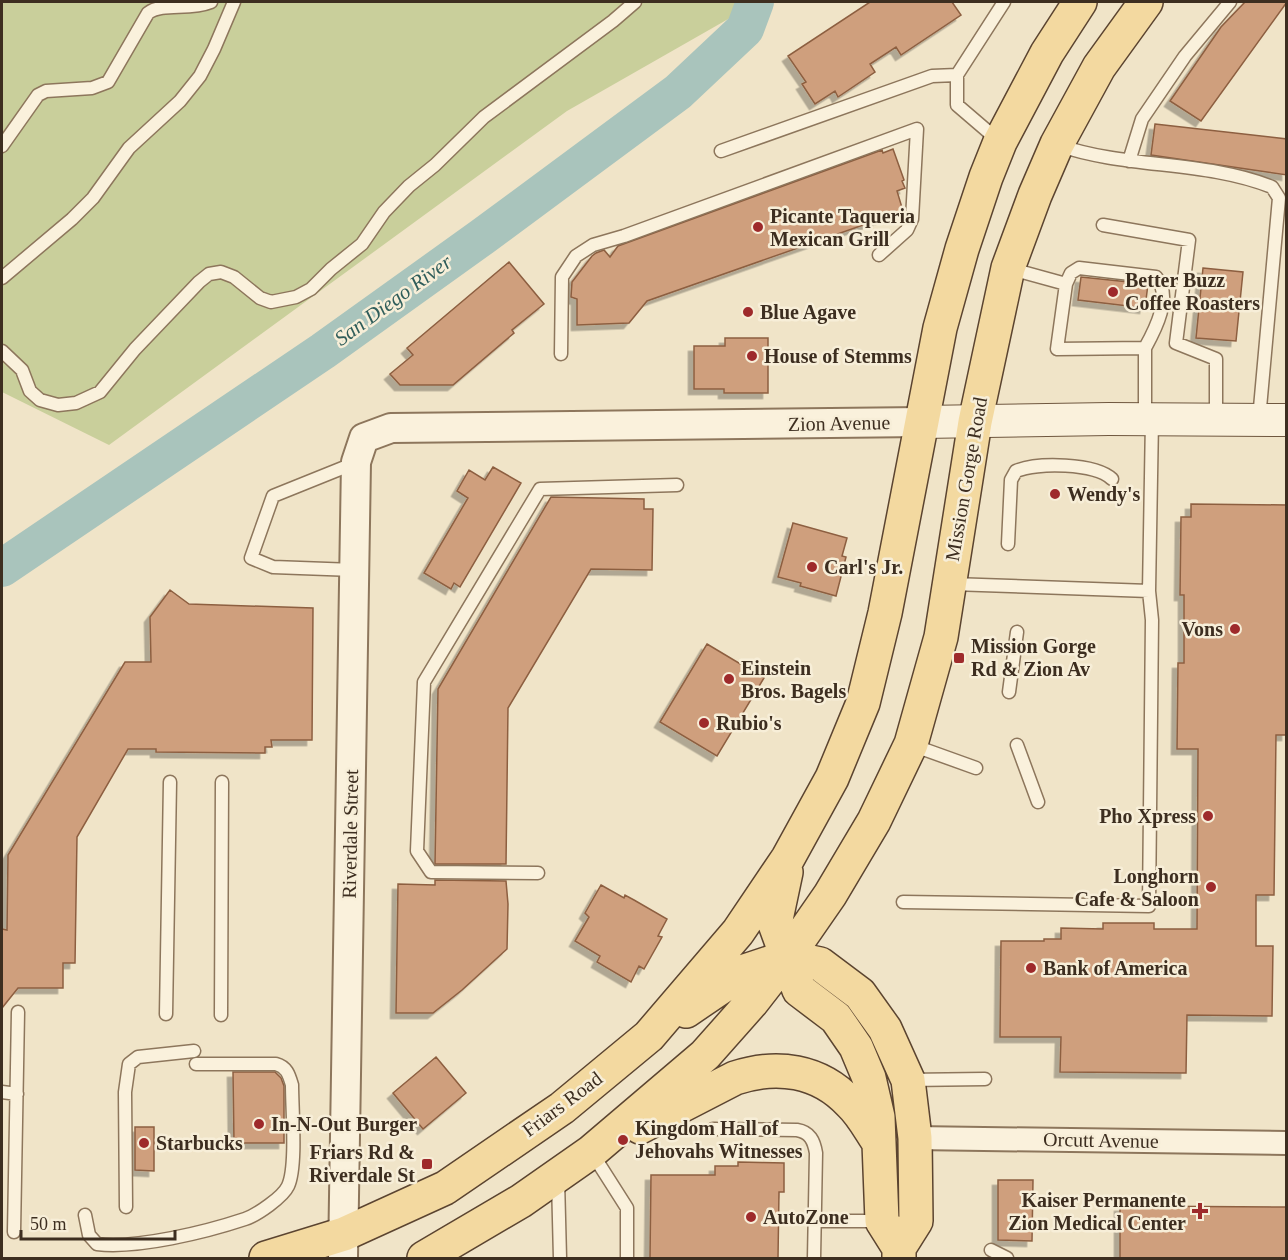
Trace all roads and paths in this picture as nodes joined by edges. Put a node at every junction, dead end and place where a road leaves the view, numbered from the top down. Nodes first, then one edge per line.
1 (211, 2) edge
2 (234, 2) edge
3 (634, 2) edge
4 (1004, 2) edge
5 (1080, 2) edge
6 (1146, 2) edge
7 (1230, 2) edge
8 (957, 75) junction
9 (1000, 142) junction
10 (1057, 144) junction
11 (2, 146) edge
12 (721, 151) dead end
13 (1129, 161) junction
14 (1103, 225) dead end
15 (879, 255) dead end
16 (1008, 268) junction
17 (2, 278) edge
18 (1066, 284) junction
19 (1145, 348) junction
20 (2, 351) edge
21 (561, 354) dead end
22 (1148, 419) junction
23 (1216, 420) junction
24 (1273, 420) edge
25 (922, 422) junction
26 (975, 422) junction
27 (391, 429) joint
28 (356, 462) junction
29 (1112, 479) dead end
30 (677, 485) dead end
31 (1008, 544) dead end
32 (354, 570) junction
33 (948, 584) junction
34 (1149, 591) junction
35 (1017, 632) dead end
36 (1009, 692) dead end
37 (911, 744) junction
38 (1017, 745) dead end
39 (976, 768) dead end
40 (170, 782) dead end
41 (222, 782) dead end
42 (1038, 802) dead end
43 (788, 858) junction
44 (538, 873) dead end
45 (903, 902) dead end
46 (787, 957) junction
47 (18, 1012) dead end
48 (166, 1014) dead end
49 (221, 1015) dead end
50 (649, 1036) junction
51 (985, 1079) dead end
52 (908, 1080) junction
53 (2, 1092) edge
54 (17, 1094) junction
55 (713, 1130) dead end
56 (915, 1138) junction
57 (879, 1142) junction
58 (1287, 1143) edge
59 (591, 1152) junction
60 (558, 1175) junction
61 (126, 1207) dead end
62 (85, 1215) dead end
63 (814, 1221) junction
64 (882, 1221) junction
65 (14, 1232) dead end
66 (344, 1246) edge
67 (991, 1250) dead end
68 (899, 1253) edge
69 (266, 1258) edge
70 (424, 1258) edge
71 (560, 1258) edge
72 (627, 1258) edge
73 (814, 1258) edge
74 (1007, 1258) edge

1 - 11 lane
2 - 17 lane
3 - 20 lane
4 - 8 lane
5 - 9 main road
6 - 10 main road, Mission Gorge Road
7 - 13 lane
8 - 9 lane
8 - 12 lane
9 - 25 main road
10 - 13 lane
10 - 16 main road, Mission Gorge Road
13 - 24 lane
14 - 23 lane
15 - 21 lane
16 - 18 lane
16 - 26 main road, Mission Gorge Road
18 - 19 lane
18 - 19 lane
19 - 22 lane
22 - 23 main road, Zion Avenue
22 - 26 main road, Zion Avenue
22 - 34 lane
23 - 24 main road, Zion Avenue
25 - 26 main road, Zion Avenue
25 - 27 street, Zion Avenue
25 - 43 main road
26 - 33 main road, Mission Gorge Road
27 - 28 street, Riverdale Street
28 - 32 street, Riverdale Street
28 - 32 lane
29 - 31 lane
30 - 44 lane
32 - 66 street, Riverdale Street
33 - 34 lane
33 - 37 main road, Mission Gorge Road
34 - 45 lane
35 - 36 lane
37 - 39 lane
37 - 46 main road, Mission Gorge Road
38 - 42 lane
40 - 48 lane
41 - 49 lane
43 - 46 main road
43 - 50 main road, Friars Road
46 - 50 main road
46 - 52 main road
46 - 57 main road
46 - 59 main road
47 - 54 lane
50 - 66 main road, Friars Road
51 - 52 lane
52 - 56 main road
53 - 54 lane
54 - 65 lane
55 - 63 lane
56 - 58 street, Orcutt Avenue
56 - 68 main road
57 - 59 main road
57 - 64 main road
59 - 60 main road
59 - 72 lane
60 - 70 main road
60 - 71 lane
61 - 62 lane
63 - 64 lane
63 - 73 lane
64 - 68 main road
66 - 69 main road, Friars Road
67 - 74 lane

